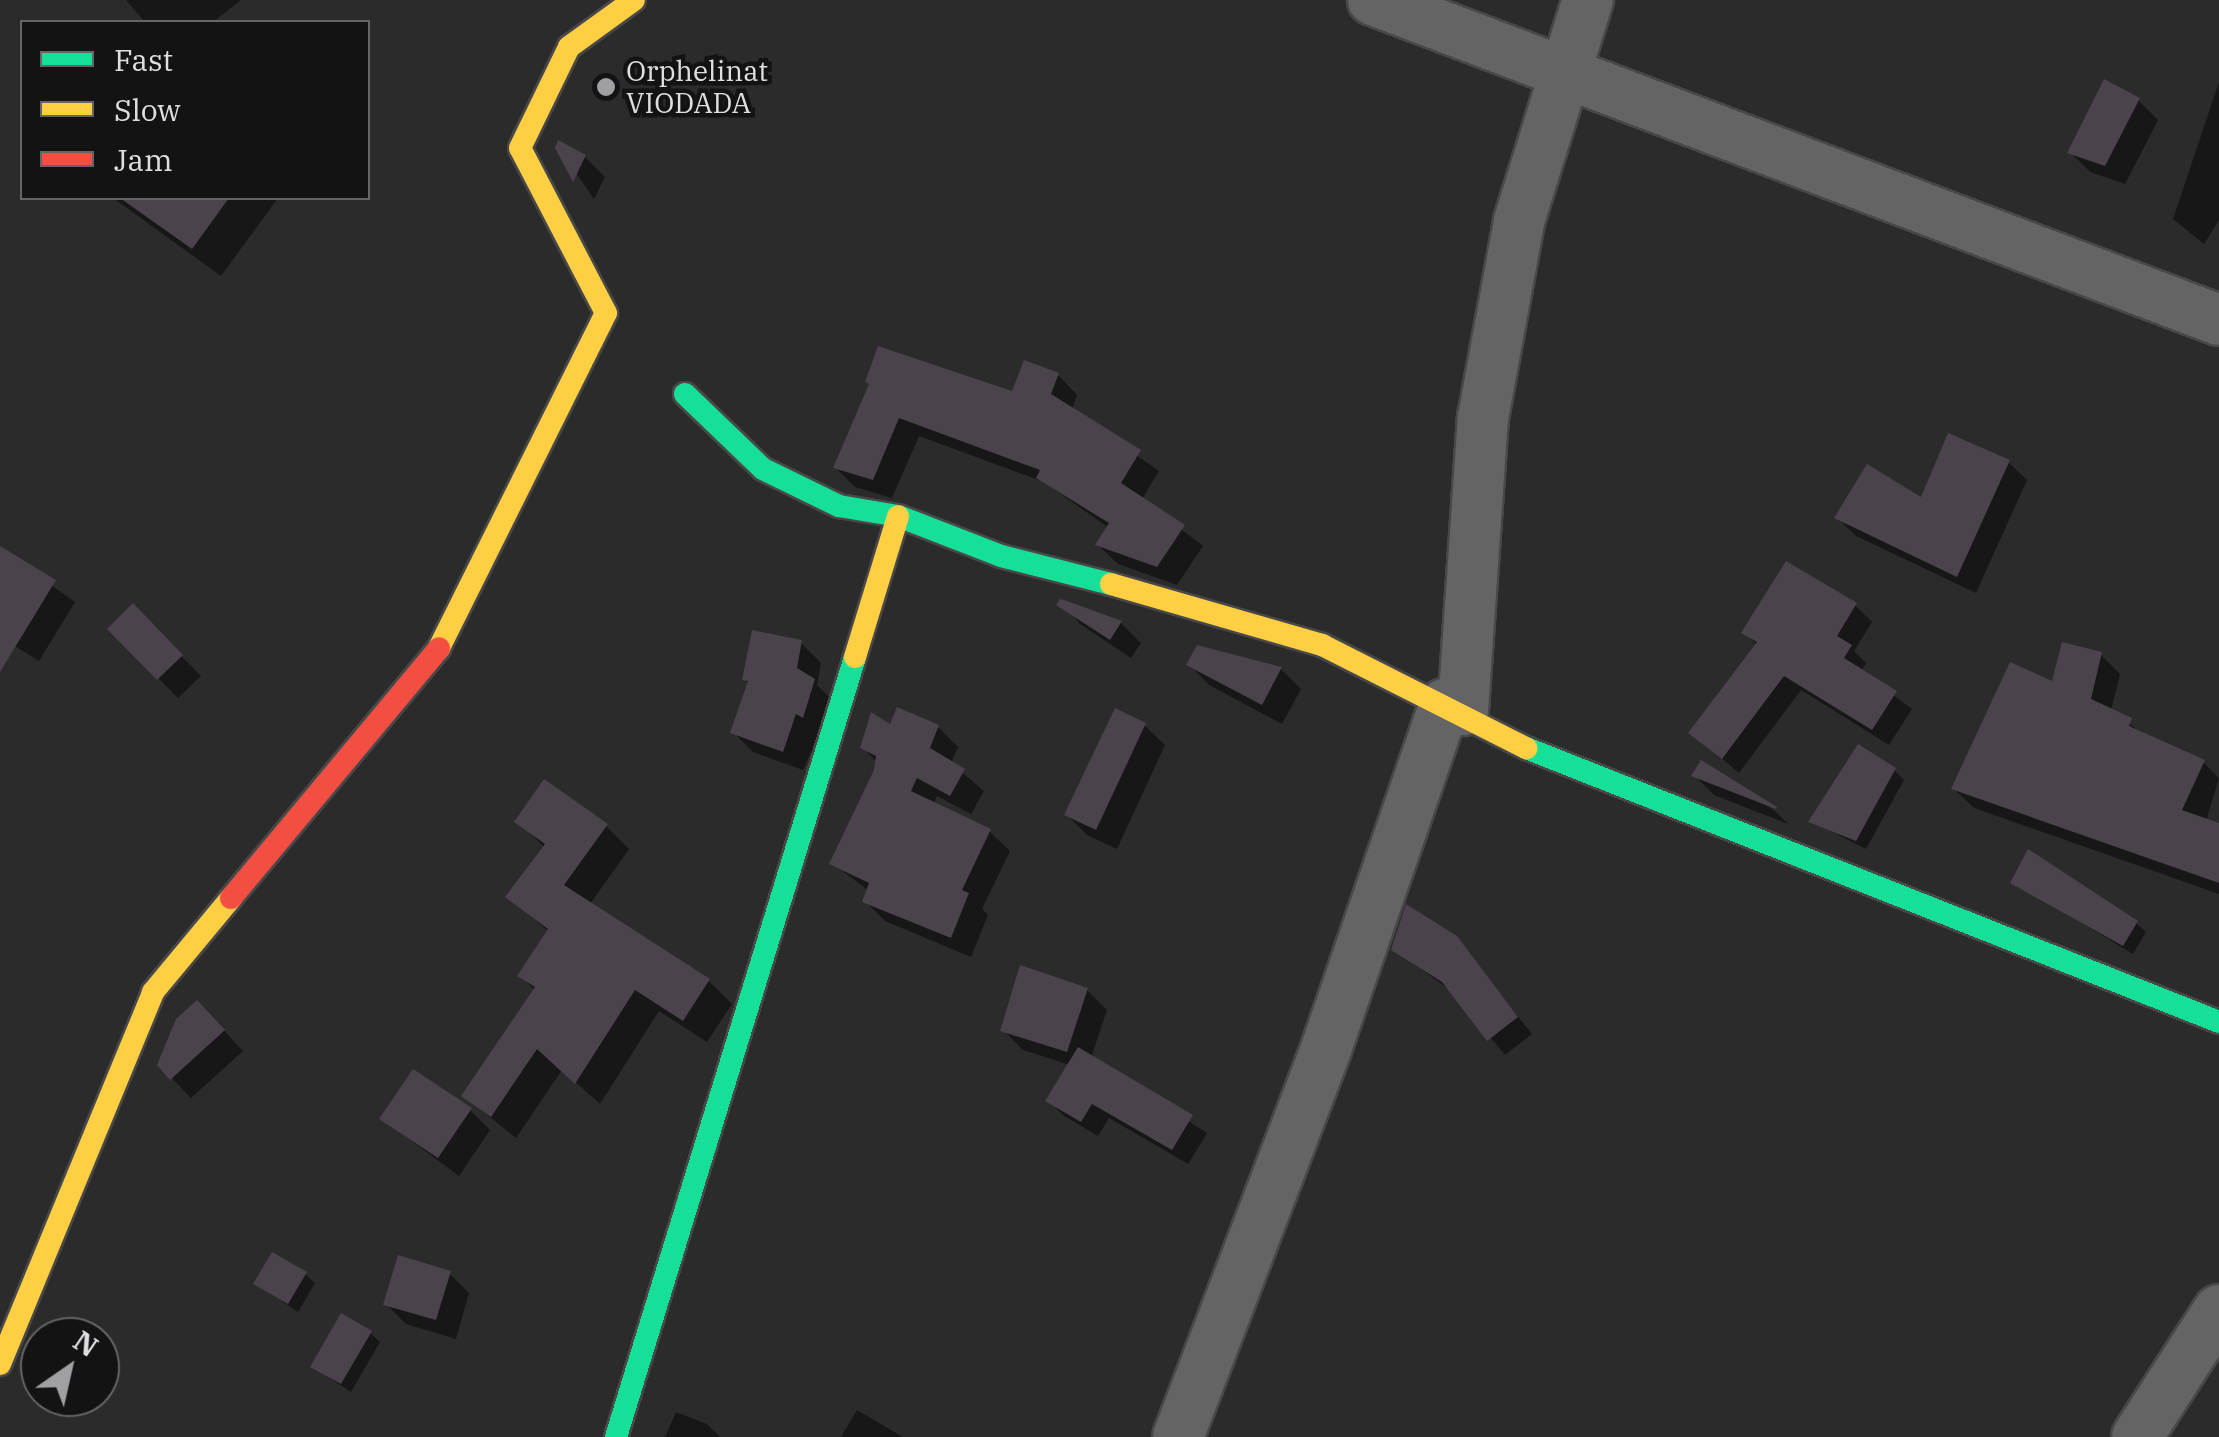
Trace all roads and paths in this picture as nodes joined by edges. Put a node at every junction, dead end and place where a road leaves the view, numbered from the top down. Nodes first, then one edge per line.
1 (634, 0) edge
2 (1373, 0) edge
3 (1588, 0) edge
4 (1570, 71) junction
5 (2219, 320) edge
6 (685, 394) dead end
7 (898, 516) junction
8 (1445, 704) junction
9 (2219, 1022) edge
10 (2219, 1310) edge
11 (0, 1364) edge
12 (616, 1437) edge
13 (1178, 1437) edge
14 (2137, 1437) edge

1 - 11 street
2 - 4 street
3 - 4 street
4 - 5 street
4 - 8 street
6 - 7 street
7 - 8 street
7 - 12 street
8 - 9 street
8 - 13 street
10 - 14 street

